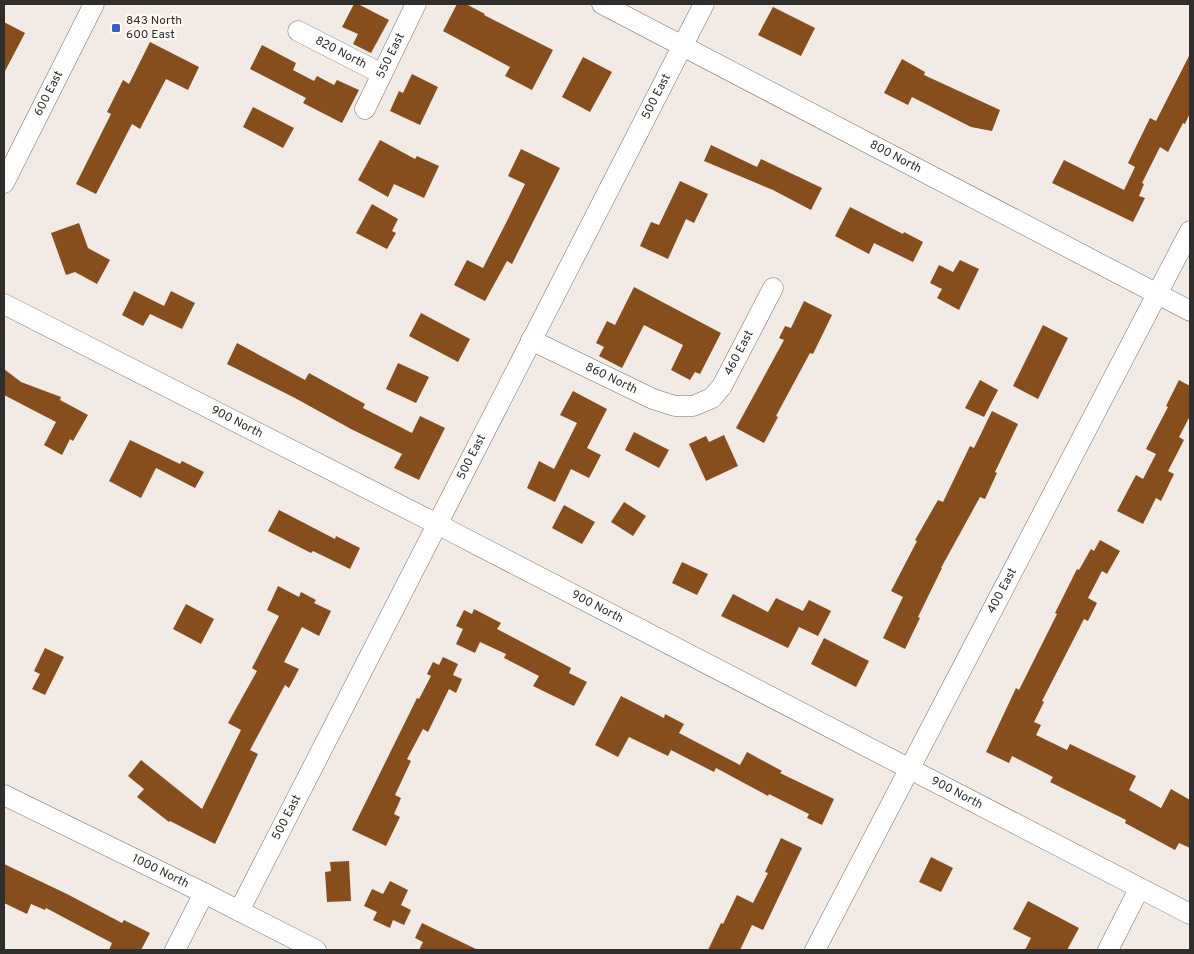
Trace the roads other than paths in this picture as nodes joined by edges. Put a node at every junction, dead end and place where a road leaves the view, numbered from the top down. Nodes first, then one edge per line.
1 (94, 4) edge
2 (416, 4) edge
3 (602, 4) edge
4 (704, 4) edge
5 (298, 31) dead end
6 (682, 45) junction
7 (382, 74) junction
8 (365, 109) dead end
9 (4, 184) edge
10 (1190, 231) edge
11 (773, 288) dead end
12 (1158, 294) junction
13 (4, 304) edge
14 (1190, 311) edge
15 (532, 340) junction
16 (693, 406) joint
17 (437, 524) junction
18 (909, 769) junction
19 (4, 795) edge
20 (1139, 889) junction
21 (204, 892) junction
22 (239, 911) junction
23 (1190, 914) edge
24 (176, 950) edge
25 (316, 950) edge
26 (815, 950) edge
27 (1108, 950) edge

1 - 9 street, 600 East
2 - 7 street, 550 East
3 - 6 street, 800 North
4 - 6 street, 500 East
5 - 7 street, 820 North
6 - 12 street, 800 North
6 - 15 street, 500 East
7 - 8 street, 550 East
10 - 12 street, 400 East
11 - 16 street, 460 East
12 - 14 street, 800 North
12 - 18 street, 400 East
13 - 17 street, 900 North
15 - 16 street, 860 North
15 - 17 street, 500 East
17 - 18 street, 900 North
17 - 22 street, 500 East
18 - 20 street, 900 North
18 - 26 street, 400 East
19 - 21 street, 1000 North
20 - 23 street, 900 North
20 - 27 street
21 - 22 street, 1000 North
21 - 24 street
22 - 25 street, 1000 North

